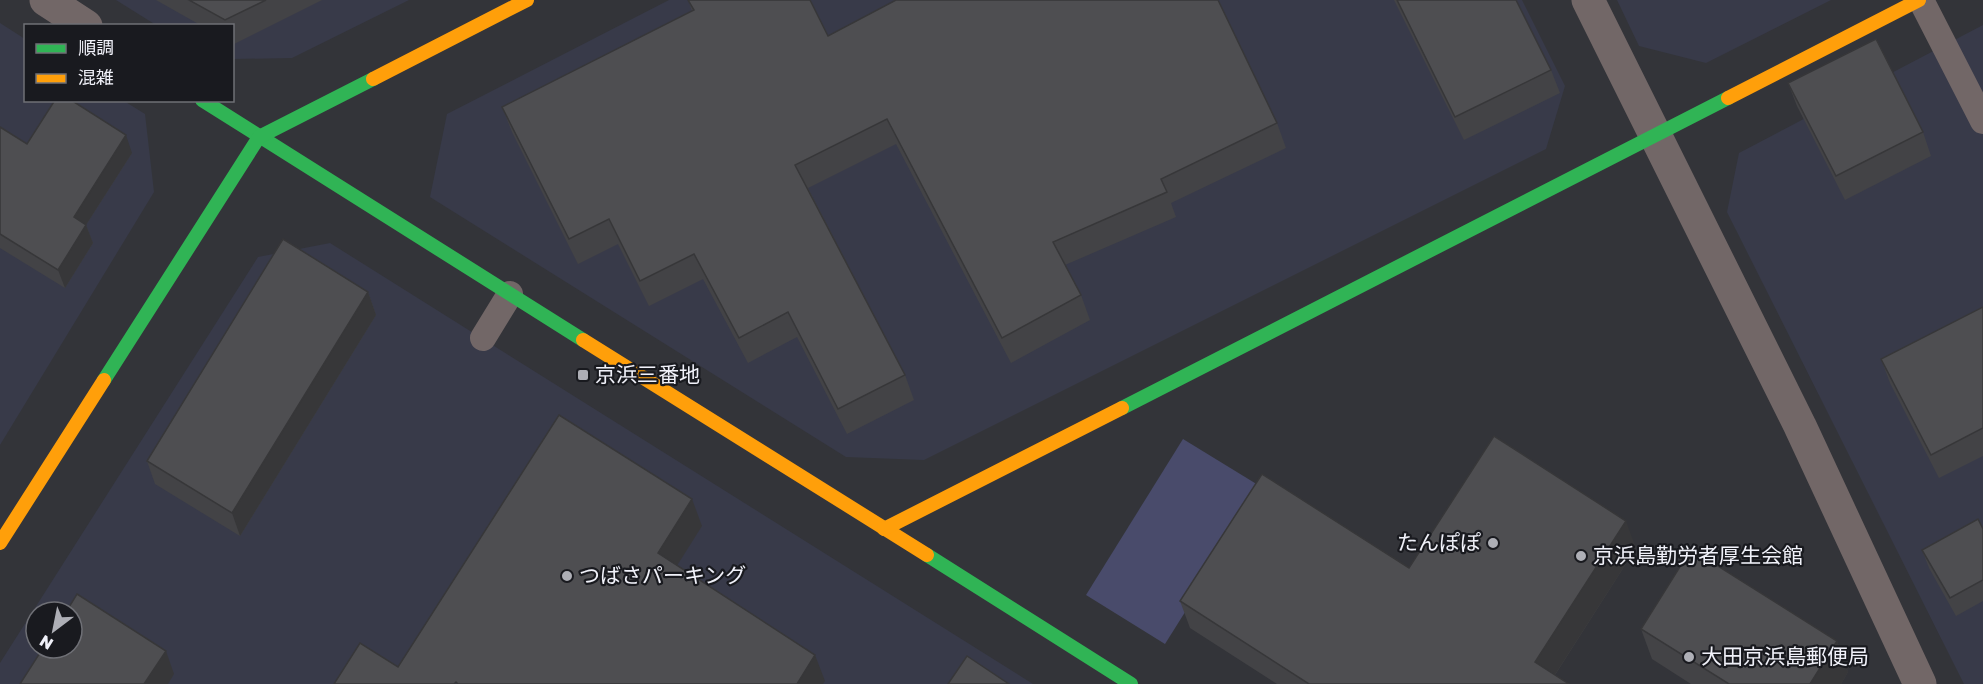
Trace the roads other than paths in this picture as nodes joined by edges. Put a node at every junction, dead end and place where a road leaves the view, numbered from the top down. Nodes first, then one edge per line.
1 (46, 0) edge
2 (527, 0) edge
3 (1588, 0) edge
4 (1920, 0) edge
5 (83, 24) edge
6 (205, 102) edge
7 (1983, 121) edge
8 (1656, 135) junction
9 (259, 137) junction
10 (510, 294) junction
11 (483, 338) dead end
12 (884, 529) junction
13 (0, 543) edge
14 (1131, 684) edge
15 (1920, 684) edge

1 - 5 street
2 - 9 street
3 - 8 street
4 - 7 lane
4 - 8 street
6 - 9 street
8 - 12 street
8 - 15 street
9 - 10 street
9 - 13 street
10 - 11 lane
10 - 12 street
12 - 14 street

